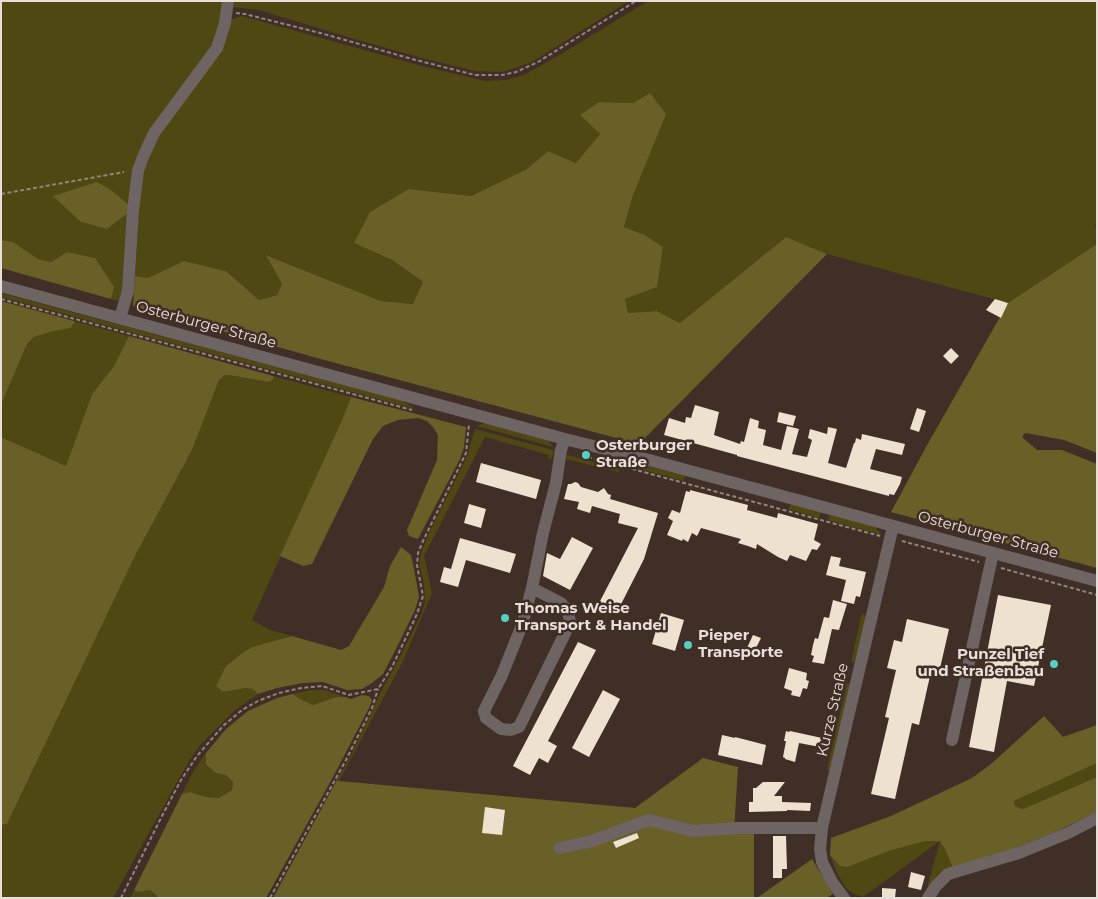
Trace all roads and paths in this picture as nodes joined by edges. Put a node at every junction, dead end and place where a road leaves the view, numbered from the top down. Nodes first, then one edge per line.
1 (636, 1) edge
2 (228, 6) edge
3 (124, 172) dead end
4 (1, 194) edge
5 (1, 286) edge
6 (120, 318) junction
7 (472, 414) junction
8 (565, 439) junction
9 (893, 526) junction
10 (993, 553) junction
11 (1097, 581) edge
12 (532, 588) junction
13 (378, 689) junction
14 (952, 740) dead end
15 (1097, 818) edge
16 (822, 828) junction
17 (560, 848) dead end
18 (121, 898) edge
19 (270, 898) edge
20 (844, 898) edge
21 (928, 898) edge

1 - 2 path
2 - 6 street
3 - 4 path
5 - 6 street, Osterburger Straße
6 - 7 street, Osterburger Straße
7 - 8 street, Osterburger Straße
7 - 13 path
8 - 9 street, Osterburger Straße
8 - 12 street
9 - 10 street, Osterburger Straße
9 - 16 street, Kurze Straße
10 - 11 street, Osterburger Straße
10 - 14 street
12 - 12 street
13 - 18 path
13 - 19 path
15 - 21 street
16 - 17 street
16 - 20 street, Kurze Straße

